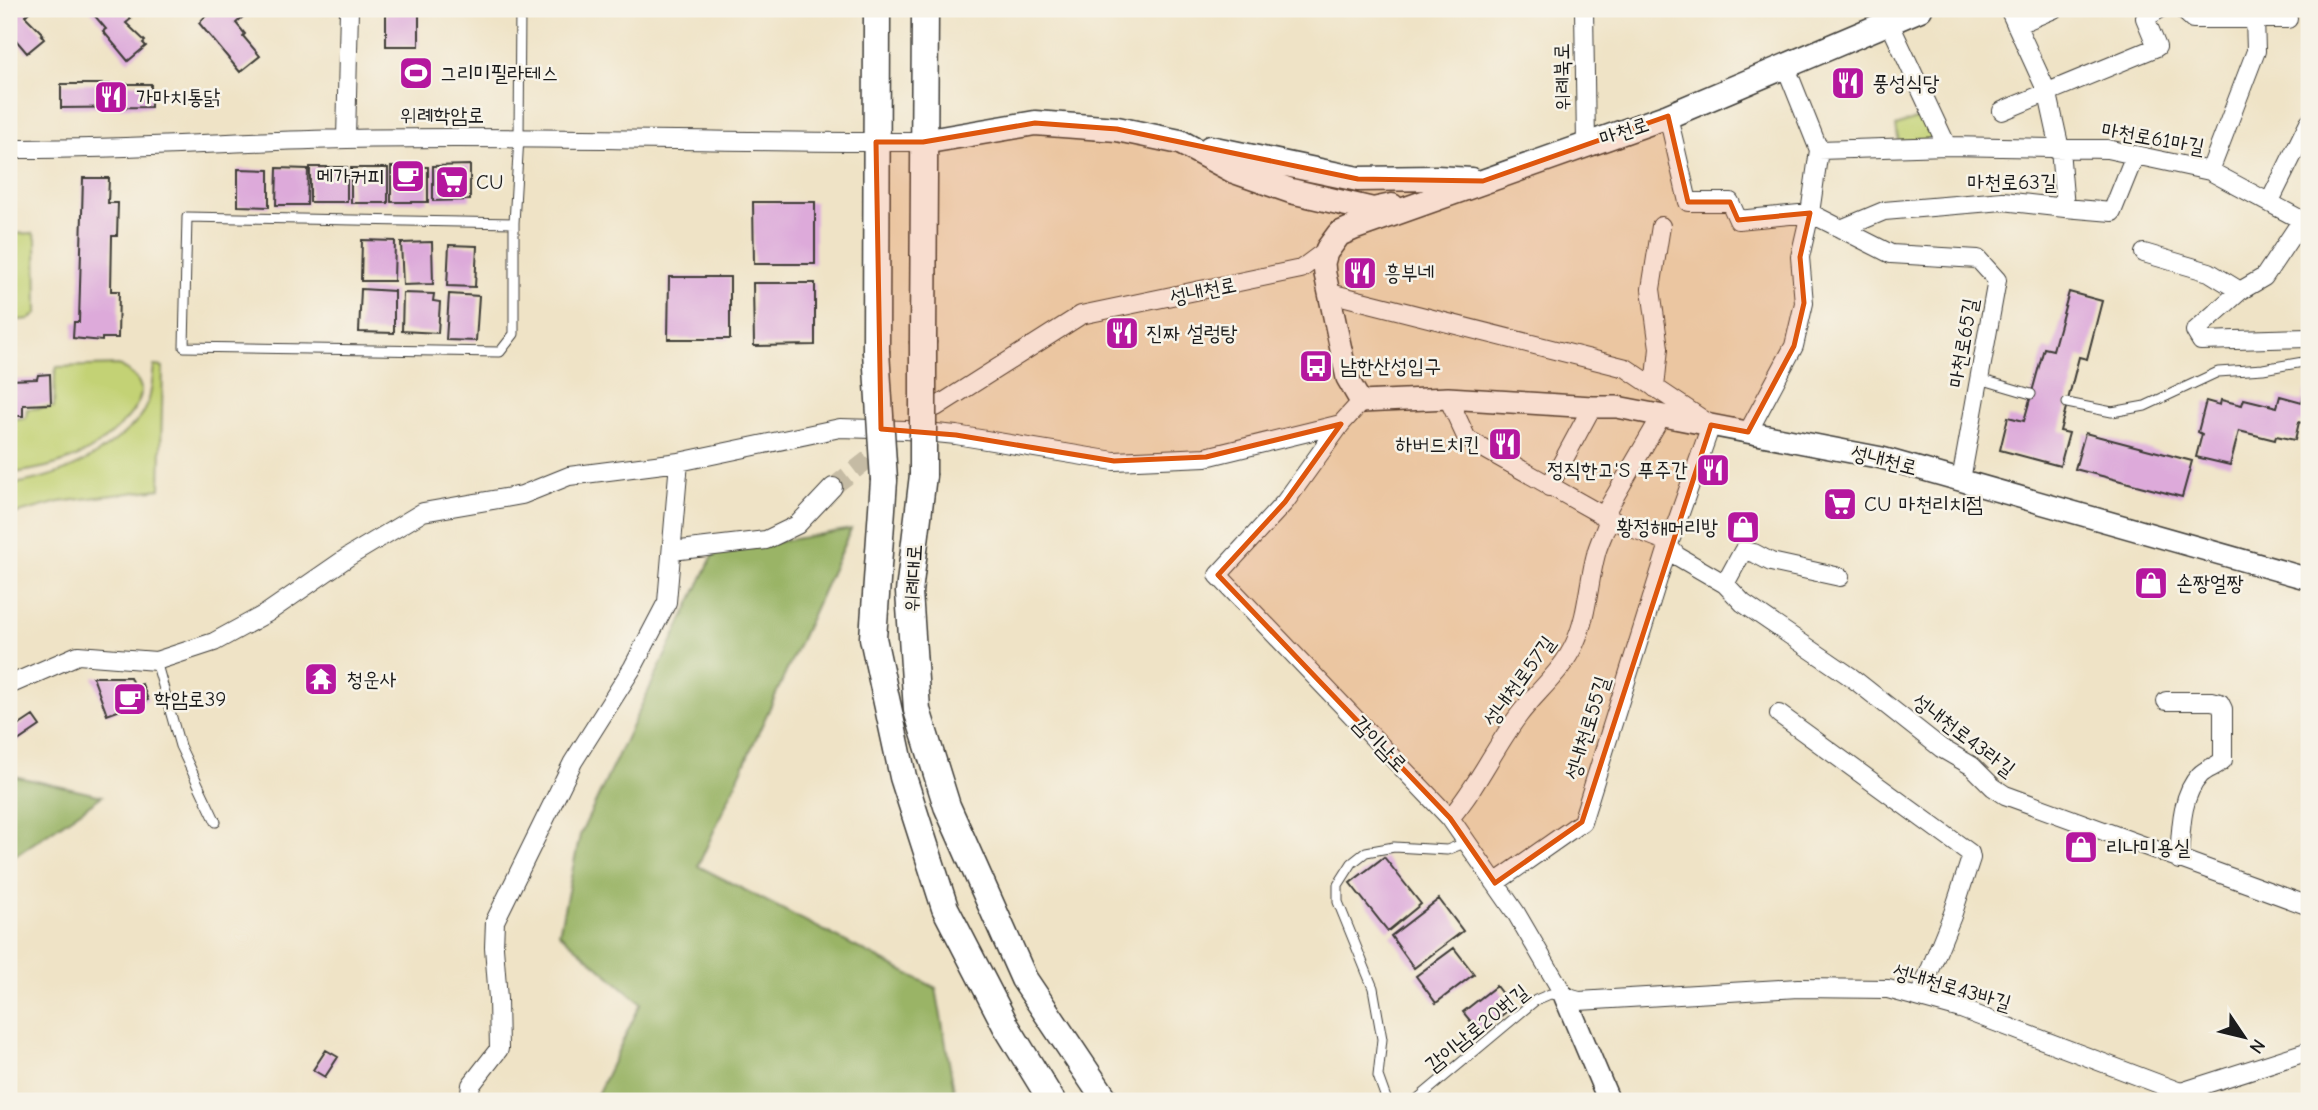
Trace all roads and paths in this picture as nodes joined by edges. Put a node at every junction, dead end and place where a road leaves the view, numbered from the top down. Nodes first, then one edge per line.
1 (349, 9) edge
2 (520, 9) edge
3 (877, 9) edge
4 (925, 9) edge
5 (1584, 9) edge
6 (1920, 9) edge
7 (2054, 9) edge
8 (2160, 9) edge
9 (2182, 9) edge
10 (2013, 17) edge
11 (2255, 18) junction
12 (2288, 19) dead end
13 (1889, 22) junction
14 (1785, 65) junction
15 (2048, 94) junction
16 (2002, 111) dead end
17 (1668, 117) junction
18 (2309, 122) edge
19 (519, 137) junction
20 (346, 139) junction
21 (876, 142) junction
22 (923, 142) junction
23 (1180, 142) junction
24 (1586, 144) junction
25 (1947, 146) junction
26 (9, 149) edge
27 (2060, 149) junction
28 (1819, 150) junction
29 (2135, 155) junction
30 (2210, 171) junction
31 (1483, 181) junction
32 (1441, 196) junction
33 (2270, 201) junction
34 (2065, 208) junction
35 (1810, 213) junction
36 (2306, 222) edge
37 (514, 223) junction
38 (1661, 226) dead end
39 (1842, 229) junction
40 (1328, 249) junction
41 (2144, 253) dead end
42 (2240, 291) junction
43 (1330, 293) junction
44 (2309, 338) edge
45 (2309, 361) edge
46 (1980, 379) junction
47 (1655, 388) junction
48 (2031, 394) dead end
49 (1448, 397) junction
50 (1361, 402) junction
51 (2067, 403) dead end
52 (936, 407) dead end
53 (1592, 407) junction
54 (1661, 415) junction
55 (1341, 424) junction
56 (1711, 425) junction
57 (1748, 432) junction
58 (679, 461) junction
59 (1961, 480) junction
60 (833, 487) tunnel mouth
61 (1549, 487) junction
62 (1609, 519) junction
63 (1668, 547) junction
64 (672, 551) junction
65 (1840, 577) dead end
66 (2309, 579) edge
67 (1725, 584) junction
68 (156, 661) junction
69 (9, 685) edge
70 (2166, 701) dead end
71 (1779, 715) dead end
72 (1450, 818) junction
73 (216, 822) dead end
74 (1467, 842) junction
75 (2179, 860) junction
76 (1495, 883) junction
77 (2309, 906) edge
78 (1565, 997) junction
79 (1919, 997) junction
80 (2309, 1051) edge
81 (2181, 1093) junction
82 (469, 1101) edge
83 (1052, 1101) edge
84 (1106, 1101) edge
85 (1387, 1101) edge
86 (1415, 1101) edge
87 (1609, 1101) edge
88 (2204, 1101) edge

1 - 20 street
2 - 19 lane
3 - 21 main road, 위례대로
4 - 22 main road, 위례대로
5 - 24 street, 위례북로
6 - 13 main road, 마천로
7 - 10 street
8 - 15 street
9 - 11 street
10 - 15 street, 마천로63길
11 - 12 street
11 - 30 street
13 - 14 main road, 마천로
13 - 25 street
14 - 17 main road, 마천로
14 - 28 street
15 - 16 street
15 - 27 street, 마천로63길
17 - 24 main road, 마천로
17 - 35 street
18 - 33 street
19 - 20 street, 위례학암로
19 - 21 street, 위례학암로
19 - 37 lane
20 - 26 street, 위례학암로
21 - 22 street, 위례학암로
21 - 83 main road, 위례대로, bridge
22 - 23 main road
22 - 84 main road, 위례대로, bridge
23 - 31 main road
23 - 32 main road
24 - 31 main road, 마천로
25 - 27 street, 마천로61마길
25 - 28 street, 마천로61마길
27 - 29 street, 마천로61마길
27 - 34 street, 마천로63길
28 - 35 street
29 - 30 street, 마천로61마길
29 - 34 street
30 - 33 street, 마천로61마길
31 - 32 main road, 마천로
32 - 40 main road, 마천로
33 - 36 street, 마천로61마길
34 - 39 street, 마천로63길
35 - 39 street, 마천로65길
35 - 57 street
36 - 42 street
37 - 37 lane
38 - 47 street
39 - 46 street, 마천로65길
40 - 43 street
40 - 52 street, 성내천로
41 - 42 street
42 - 44 street
43 - 47 street
43 - 50 street
45 - 51 lane
46 - 48 lane
46 - 59 street, 마천로65길
47 - 56 street
49 - 50 street, 성내천로
49 - 53 street, 성내천로
49 - 61 street
50 - 55 street
53 - 54 street, 성내천로
53 - 61 street
54 - 56 street, 성내천로
54 - 62 street, 성내천로57길
55 - 58 street
55 - 72 street, 감이남로
56 - 57 street, 성내천로
56 - 63 street, 성내천로55길
57 - 59 street, 성내천로
58 - 64 street
58 - 68 street
59 - 66 street, 성내천로
60 - 64 street
61 - 62 street
62 - 63 street
62 - 72 street, 성내천로57길
63 - 67 street, 성내천로43라길
63 - 76 street, 성내천로55길
64 - 82 street
65 - 67 street
67 - 75 street, 성내천로43라길
68 - 69 street
68 - 73 lane
70 - 75 street
71 - 79 street
72 - 74 street, 감이남로
74 - 76 street, 감이남로
74 - 85 lane
75 - 77 street, 성내천로43라길
76 - 78 street, 감이남로
78 - 79 street, 성내천로43바길
78 - 86 lane, 감이남로20번길
78 - 87 street, 감이남로
79 - 81 street, 성내천로43바길
80 - 81 street
81 - 88 street, 성내천로43바길

